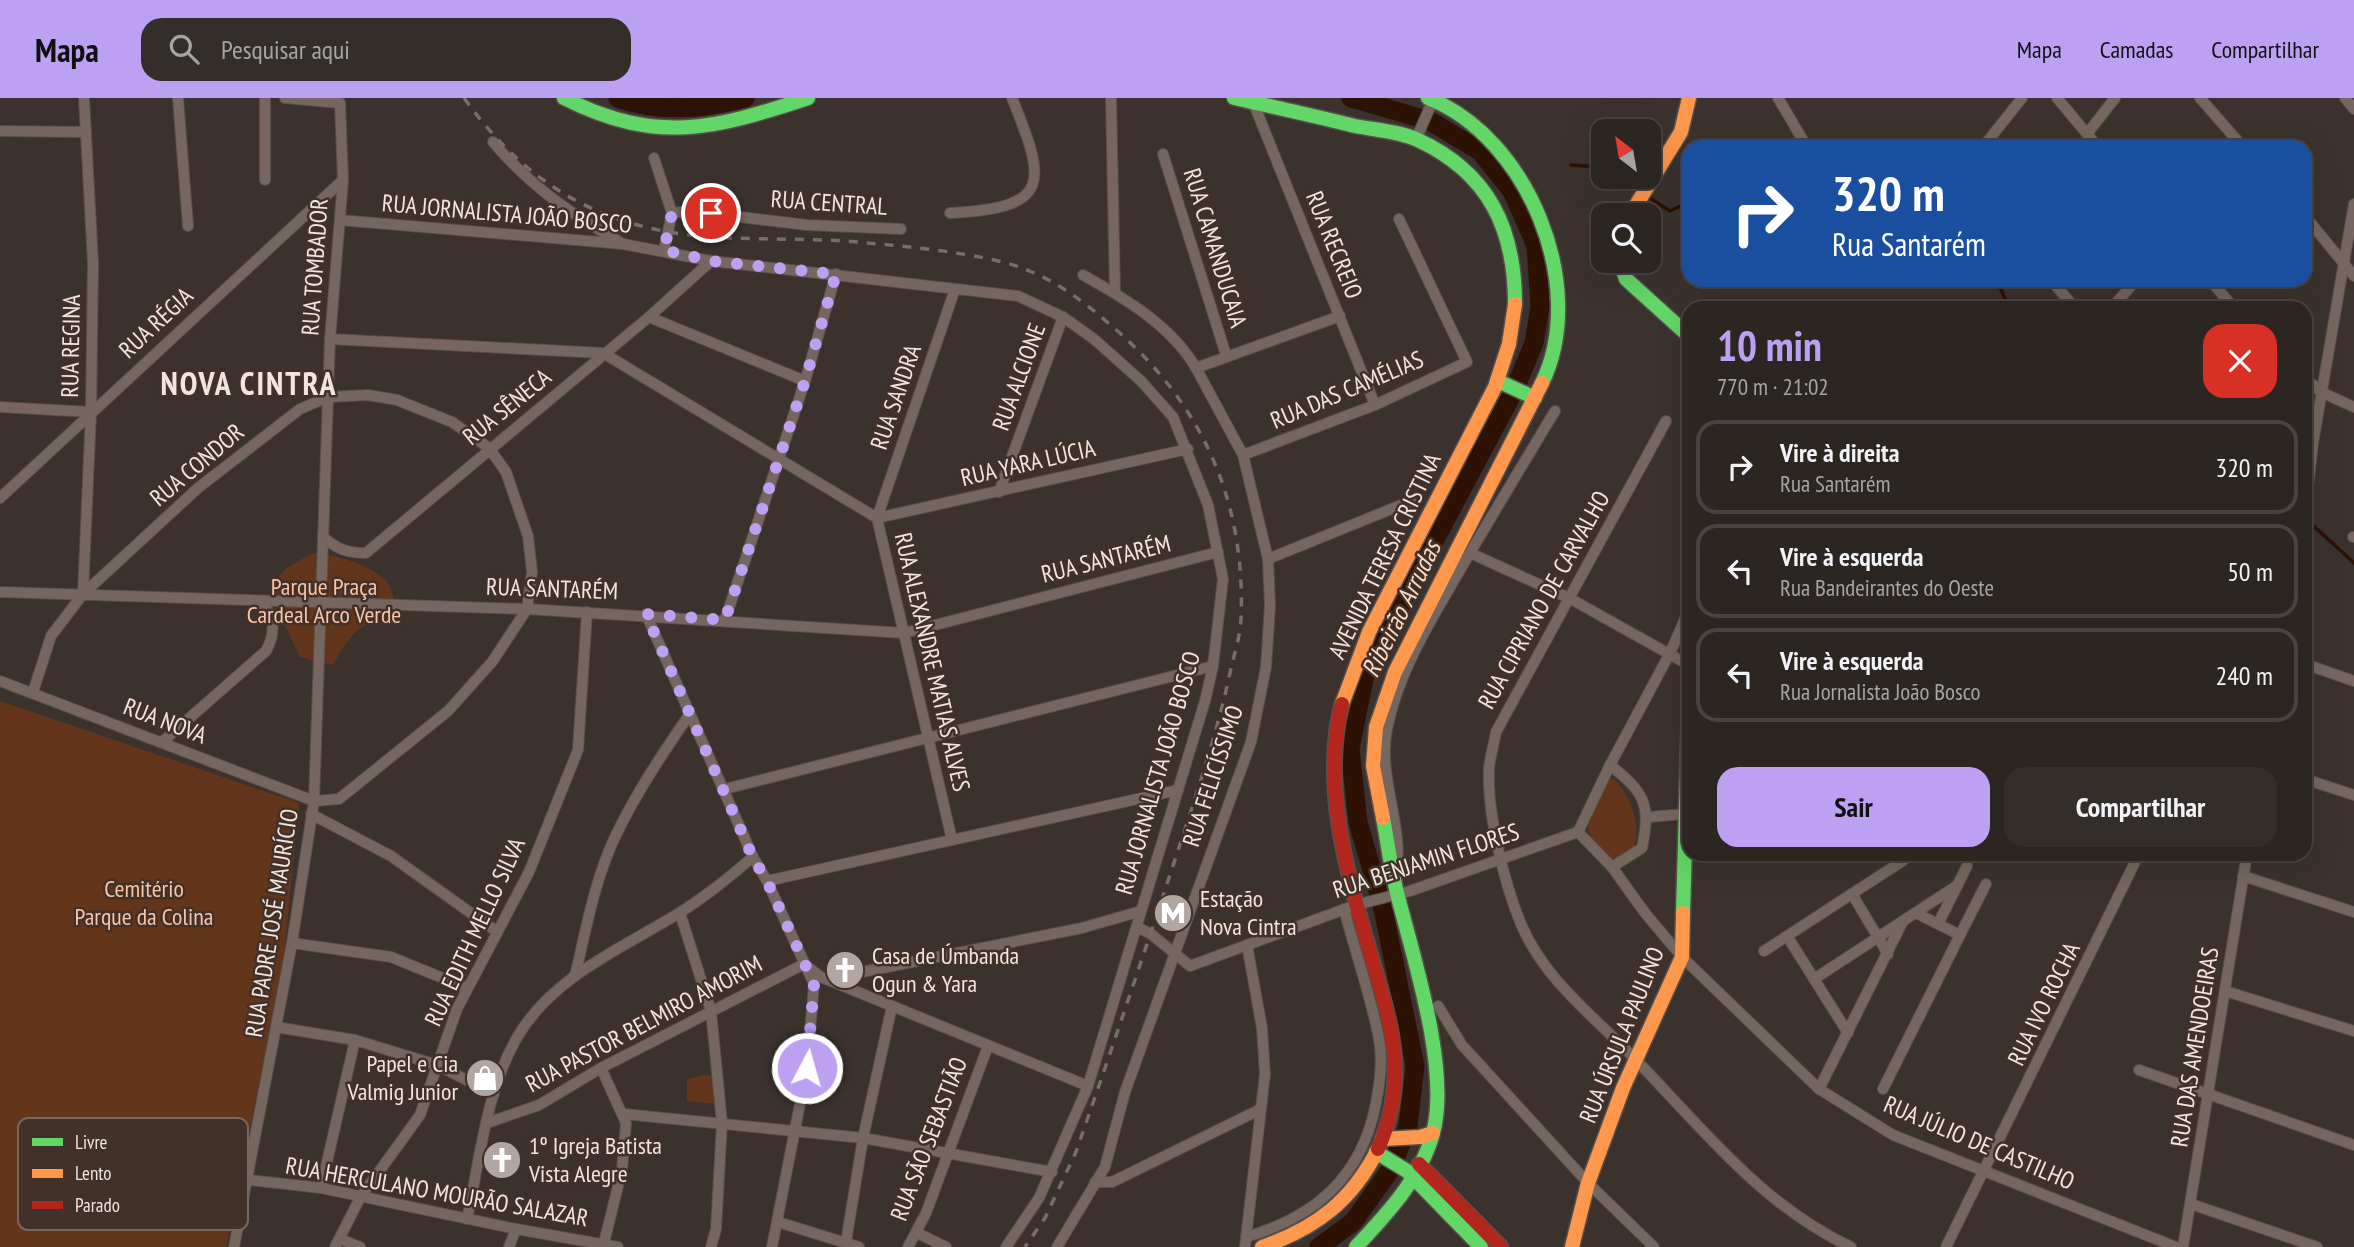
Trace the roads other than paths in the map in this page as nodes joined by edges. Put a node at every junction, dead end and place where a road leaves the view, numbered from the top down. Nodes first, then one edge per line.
1 (84, 98) edge
2 (178, 98) edge
3 (265, 98) edge
4 (285, 98) edge
5 (564, 98) edge
6 (808, 98) edge
7 (1012, 98) edge
8 (1111, 98) edge
9 (1234, 98) edge
10 (1689, 98) edge
11 (1778, 98) edge
12 (2022, 98) edge
13 (2057, 98) edge
14 (2115, 98) edge
15 (2200, 98) edge
16 (2345, 98) edge
17 (1434, 101) edge
18 (1253, 102) junction
19 (2354, 109) edge
20 (0, 131) edge
21 (86, 132) junction
22 (1418, 134) junction
23 (2087, 134) junction
24 (1803, 140) edge
25 (1989, 140) edge
26 (2092, 140) edge
27 (2237, 140) edge
28 (494, 142) dead end
29 (1163, 154) dead end
30 (654, 158) dead end
31 (265, 180) dead end
32 (343, 180) junction
33 (1637, 203) edge
34 (2354, 204) edge
35 (672, 213) junction
36 (950, 213) dead end
37 (1399, 219) dead end
38 (340, 220) junction
39 (2312, 224) edge
40 (188, 226) dead end
41 (901, 229) dead end
42 (623, 244) junction
43 (664, 250) junction
44 (711, 261) junction
45 (2345, 262) junction
46 (1624, 273) edge
47 (836, 274) junction
48 (1083, 275) dead end
49 (2354, 276) edge
50 (2057, 287) edge
51 (2130, 287) edge
52 (2216, 287) edge
53 (955, 289) junction
54 (1115, 293) junction
55 (2069, 301) edge
56 (2118, 301) edge
57 (2228, 301) edge
58 (1340, 316) junction
59 (649, 317) junction
60 (1063, 317) junction
61 (1682, 330) edge
62 (330, 339) junction
63 (603, 353) junction
64 (1226, 355) junction
65 (1196, 368) junction
66 (805, 381) junction
67 (1499, 382) junction
68 (2312, 384) edge
69 (2322, 392) junction
70 (328, 397) junction
71 (1534, 398) junction
72 (1375, 405) junction
73 (0, 407) edge
74 (2354, 407) edge
75 (1555, 411) dead end
76 (91, 412) junction
77 (1666, 421) dead end
78 (489, 448) junction
79 (1188, 449) junction
80 (777, 456) junction
81 (1243, 456) junction
82 (2312, 463) edge
83 (999, 492) junction
84 (0, 498) edge
85 (1410, 501) dead end
86 (877, 518) junction
87 (323, 537) junction
88 (1218, 552) junction
89 (1470, 553) junction
90 (1268, 559) junction
91 (0, 592) edge
92 (83, 594) junction
93 (1569, 598) junction
94 (257, 602) junction
95 (321, 602) junction
96 (527, 609) junction
97 (587, 612) junction
98 (646, 614) junction
99 (725, 620) junction
100 (1682, 626) edge
101 (904, 633) junction
102 (1670, 653) junction
103 (1682, 661) edge
104 (1213, 666) junction
105 (2312, 666) edge
106 (0, 681) edge
107 (2354, 681) edge
108 (33, 692) junction
109 (689, 715) junction
110 (927, 736) junction
111 (162, 742) junction
112 (1610, 765) junction
113 (2312, 781) edge
114 (725, 789) junction
115 (1178, 790) junction
116 (2354, 795) edge
117 (314, 801) junction
118 (311, 814) junction
119 (1682, 814) edge
120 (1649, 817) junction
121 (1578, 832) junction
122 (953, 839) junction
123 (753, 858) junction
124 (1499, 860) junction
125 (1691, 861) edge
126 (1902, 861) edge
127 (2136, 861) edge
128 (2246, 861) edge
129 (1967, 866) dead end
130 (1612, 867) junction
131 (2244, 876) junction
132 (767, 881) junction
133 (1986, 884) dead end
134 (1958, 885) junction
135 (1394, 892) junction
136 (1852, 894) junction
137 (1354, 906) junction
138 (1141, 911) junction
139 (2354, 912) edge
140 (680, 913) junction
141 (1916, 913) junction
142 (1903, 921) junction
143 (1938, 924) junction
144 (1137, 927) junction
145 (496, 931) junction
146 (1960, 935) junction
147 (1787, 936) junction
148 (1878, 937) junction
149 (292, 943) junction
150 (1247, 945) junction
151 (1764, 951) dead end
152 (1173, 953) junction
153 (1888, 954) junction
154 (1682, 957) junction
155 (804, 964) junction
156 (575, 975) junction
157 (827, 979) junction
158 (1814, 979) junction
159 (467, 988) junction
160 (1373, 989) junction
161 (2225, 991) junction
162 (892, 1006) junction
163 (1438, 1006) dead end
164 (710, 1011) junction
165 (276, 1027) junction
166 (2354, 1031) edge
167 (1848, 1033) junction
168 (355, 1040) junction
169 (988, 1046) junction
170 (1396, 1053) junction
171 (1635, 1059) junction
172 (1380, 1062) junction
173 (438, 1065) junction
174 (601, 1069) junction
175 (2139, 1070) dead end
176 (1088, 1086) junction
177 (1819, 1089) junction
178 (1883, 1089) dead end
179 (494, 1094) junction
180 (2208, 1094) junction
181 (1261, 1109) junction
182 (624, 1114) junction
183 (487, 1123) junction
184 (722, 1124) junction
185 (796, 1133) junction
186 (1426, 1135) junction
187 (863, 1138) junction
188 (2354, 1145) edge
189 (1383, 1146) junction
190 (948, 1153) junction
191 (1413, 1171) junction
192 (1984, 1171) junction
193 (1052, 1172) junction
194 (249, 1180) junction
195 (1096, 1182) junction
196 (1588, 1183) junction
197 (248, 1184) edge
198 (321, 1188) junction
199 (360, 1198) junction
200 (2191, 1204) junction
201 (467, 1219) junction
202 (778, 1223) junction
203 (516, 1230) junction
204 (917, 1233) junction
205 (846, 1242) junction
206 (1245, 1242) edge
207 (337, 1243) edge
208 (604, 1245) edge
209 (360, 1247) edge
210 (509, 1247) edge
211 (618, 1247) edge
212 (711, 1247) edge
213 (772, 1247) edge
214 (859, 1247) edge
215 (908, 1247) edge
216 (946, 1247) edge
217 (1006, 1247) edge
218 (1057, 1247) edge
219 (1262, 1247) edge
220 (1356, 1247) edge
221 (1481, 1247) edge
222 (1501, 1247) edge
223 (1572, 1247) edge
224 (1654, 1247) edge
225 (1851, 1247) edge
226 (1946, 1247) edge
227 (2176, 1247) edge
228 (2183, 1247) edge
229 (2317, 1247) edge

1 - 21 street, RUA REGINA
2 - 40 street
3 - 31 street
4 - 32 street, RUA TOMBADOR
5 - 6 main road
7 - 36 street
8 - 54 street
9 - 18 main road, AVENIDA TERESA CRISTINA
10 - 33 main road
11 - 24 street
12 - 25 street
13 - 23 street
14 - 23 street
15 - 27 street
16 - 19 street
17 - 22 street
17 - 71 main road
18 - 22 main road, AVENIDA TERESA CRISTINA
18 - 58 street, RUA RECREIO
20 - 21 street
21 - 76 street, RUA REGINA
22 - 67 main road, AVENIDA TERESA CRISTINA
23 - 26 street
28 - 42 street
29 - 64 street, RUA CAMANDUCAIA
30 - 35 street
32 - 38 street, RUA TOMBADOR
32 - 76 street, RUA RÉGIA
34 - 45 street
35 - 41 street, RUA CENTRAL
35 - 43 street
37 - 72 street, RUA DAS CAMÉLIAS
38 - 42 street, RUA JORNALISTA JOÃO BOSCO
38 - 62 street, RUA TOMBADOR
39 - 45 street
42 - 43 street, RUA JORNALISTA JOÃO BOSCO
43 - 44 street, RUA JORNALISTA JOÃO BOSCO
44 - 47 street, RUA JORNALISTA JOÃO BOSCO
44 - 59 street, RUA SÊNECA
45 - 49 street
45 - 69 street
46 - 61 main road
47 - 53 street, RUA JORNALISTA JOÃO BOSCO
47 - 66 street
48 - 54 street, RUA FELICÍSSIMO
50 - 55 street
51 - 56 street
52 - 57 street
53 - 60 street, RUA JORNALISTA JOÃO BOSCO
53 - 86 street, RUA SANDRA
54 - 65 street, RUA FELICÍSSIMO
58 - 64 street
58 - 72 street, RUA RECREIO
59 - 63 street, RUA SÊNECA
59 - 66 street
60 - 79 street, RUA JORNALISTA JOÃO BOSCO
60 - 83 street, RUA ALCIONE
62 - 63 street
62 - 70 street, RUA TOMBADOR
63 - 78 street, RUA SÊNECA
63 - 80 street, RUA ALEXANDRE MATIAS ALVES
64 - 65 street
65 - 81 street, RUA FELICÍSSIMO
66 - 80 street
67 - 71 main road
67 - 137 main road, AVENIDA TERESA CRISTINA
68 - 69 street
69 - 74 street
69 - 82 street
70 - 78 street, RUA CONDOR
70 - 87 street, RUA TOMBADOR
70 - 92 street, RUA CONDOR
71 - 135 main road
72 - 81 street, RUA DAS CAMÉLIAS
73 - 76 street
75 - 89 street
76 - 84 street, RUA RÉGIA
76 - 92 street, RUA REGINA
77 - 93 street, RUA CIPRIANO DE CARVALHO
78 - 87 street, RUA SÊNECA
78 - 96 street, RUA CONDOR
79 - 83 street, RUA YARA LÚCIA
79 - 88 street, RUA JORNALISTA JOÃO BOSCO
80 - 86 street, RUA ALEXANDRE MATIAS ALVES
80 - 99 street
81 - 90 street, RUA FELICÍSSIMO
83 - 86 street, RUA YARA LÚCIA
85 - 90 street
86 - 101 street, RUA ALEXANDRE MATIAS ALVES
87 - 95 street, RUA TOMBADOR
88 - 101 street, RUA SANTARÉM
88 - 104 street, RUA JORNALISTA JOÃO BOSCO
89 - 93 street
89 - 135 street
90 - 152 street, RUA FELICÍSSIMO
91 - 92 street, RUA SANTARÉM
92 - 94 street, RUA SANTARÉM
92 - 108 street, RUA CONDOR
93 - 102 street
93 - 124 street, RUA CIPRIANO DE CARVALHO
94 - 95 street, RUA SANTARÉM
94 - 111 street
95 - 96 street, RUA SANTARÉM
95 - 117 street, RUA PADRE JOSÉ MAURÍCIO
96 - 97 street, RUA SANTARÉM
96 - 117 street, RUA CONDOR
97 - 98 street, RUA SANTARÉM
97 - 145 street, RUA EDITH MELLO SILVA
98 - 99 street, RUA SANTARÉM
98 - 109 street
99 - 101 street, RUA SANTARÉM
100 - 102 street
101 - 110 street, RUA ALEXANDRE MATIAS ALVES
102 - 103 street
102 - 112 street
104 - 110 street
104 - 115 street, RUA JORNALISTA JOÃO BOSCO
105 - 107 street
106 - 108 street, RUA NOVA
108 - 111 street, RUA NOVA
109 - 114 street
109 - 156 street
110 - 114 street
110 - 122 street, RUA ALEXANDRE MATIAS ALVES
111 - 117 street, RUA NOVA
112 - 120 street
112 - 121 street
113 - 116 street
114 - 123 street
115 - 122 street
115 - 138 street, RUA JORNALISTA JOÃO BOSCO
117 - 118 street, RUA PADRE JOSÉ MAURÍCIO
118 - 145 street
118 - 149 street, RUA PADRE JOSÉ MAURÍCIO
119 - 120 street
120 - 130 street
121 - 124 street, RUA BENJAMIN FLORES
121 - 130 street, RUA JÚLIO DE CASTILHO
122 - 132 street
123 - 132 street
123 - 140 street
124 - 135 street, RUA BENJAMIN FLORES
124 - 171 street, RUA CIPRIANO DE CARVALHO
125 - 154 main road, RUA ÚRSULA PAULINO
126 - 136 street
127 - 192 street, RUA IVO ROCHA
128 - 131 street, RUA DAS AMENDOEIRAS
129 - 134 street
130 - 154 street, RUA JÚLIO DE CASTILHO
131 - 139 street
131 - 161 street, RUA DAS AMENDOEIRAS
132 - 155 street
133 - 146 street
134 - 141 street
134 - 143 street
135 - 137 street, RUA BENJAMIN FLORES
135 - 186 main road
136 - 147 street
136 - 148 street
137 - 150 street, RUA BENJAMIN FLORES
137 - 160 main road, AVENIDA TERESA CRISTINA
138 - 144 street, RUA JORNALISTA JOÃO BOSCO
138 - 157 street
140 - 156 street
140 - 164 street
141 - 142 street
141 - 143 street
142 - 148 street
142 - 153 street
143 - 146 street
144 - 152 street
144 - 176 street, RUA JORNALISTA JOÃO BOSCO
145 - 159 street, RUA EDITH MELLO SILVA
146 - 178 street
147 - 151 street
147 - 158 street
148 - 153 street
148 - 158 street
149 - 159 street
149 - 165 street, RUA PADRE JOSÉ MAURÍCIO
150 - 152 street, RUA BENJAMIN FLORES
150 - 181 street
152 - 195 street, RUA FELICÍSSIMO
153 - 167 street
154 - 171 main road, RUA ÚRSULA PAULINO
154 - 177 street, RUA JÚLIO DE CASTILHO
155 - 157 street
155 - 164 street, RUA PASTOR BELMIRO AMORIM
155 - 185 street
156 - 179 street
157 - 162 street
158 - 167 street
159 - 173 street, RUA EDITH MELLO SILVA
160 - 170 main road, AVENIDA TERESA CRISTINA
160 - 172 street, AVENIDA TERESA CRISTINA
161 - 166 street
161 - 180 street, RUA DAS AMENDOEIRAS
162 - 169 street
162 - 187 street
163 - 196 street
164 - 174 street, RUA PASTOR BELMIRO AMORIM
164 - 184 street
165 - 168 street
165 - 194 street, RUA PADRE JOSÉ MAURÍCIO
167 - 177 street
168 - 173 street
168 - 198 street
169 - 176 street
169 - 190 street, RUA SÃO SEBASTIÃO
170 - 172 street
170 - 189 main road, AVENIDA TERESA CRISTINA
171 - 196 main road, RUA ÚRSULA PAULINO
171 - 225 street, RUA CIPRIANO DE CARVALHO
172 - 206 street, AVENIDA TERESA CRISTINA
173 - 179 street
173 - 199 street, RUA EDITH MELLO SILVA
174 - 182 street
174 - 183 street, RUA PASTOR BELMIRO AMORIM
175 - 180 street
176 - 193 street, RUA JORNALISTA JOÃO BOSCO
177 - 192 street, RUA JÚLIO DE CASTILHO
179 - 183 street
180 - 188 street
180 - 200 street, RUA DAS AMENDOEIRAS
181 - 195 street
181 - 206 street
182 - 184 street
182 - 208 street
183 - 201 street
184 - 185 street
184 - 212 street
185 - 187 street
185 - 202 street
186 - 189 main road
186 - 191 main road
187 - 190 street
187 - 205 street
189 - 191 main road
189 - 219 main road, AVENIDA TERESA CRISTINA
190 - 193 street
190 - 204 street, RUA SÃO SEBASTIÃO
191 - 220 main road
191 - 221 main road
191 - 222 main road
192 - 226 street, RUA IVO ROCHA
192 - 227 street, RUA JÚLIO DE CASTILHO
193 - 217 street, RUA JORNALISTA JOÃO BOSCO
194 - 197 street, RUA PADRE JOSÉ MAURÍCIO
194 - 198 street, RUA HERCULANO MOURÃO SALAZAR
195 - 218 street, RUA FELICÍSSIMO
196 - 223 main road, RUA ÚRSULA PAULINO
196 - 224 street
198 - 199 street, RUA HERCULANO MOURÃO SALAZAR
199 - 201 street, RUA HERCULANO MOURÃO SALAZAR
199 - 207 street, RUA EDITH MELLO SILVA
200 - 228 street, RUA DAS AMENDOEIRAS
200 - 229 street
201 - 203 street, RUA HERCULANO MOURÃO SALAZAR
202 - 205 street
202 - 213 street
203 - 208 street, RUA HERCULANO MOURÃO SALAZAR
203 - 210 street
204 - 215 street, RUA SÃO SEBASTIÃO
204 - 216 street
205 - 214 street
207 - 209 street
208 - 211 street, RUA HERCULANO MOURÃO SALAZAR

